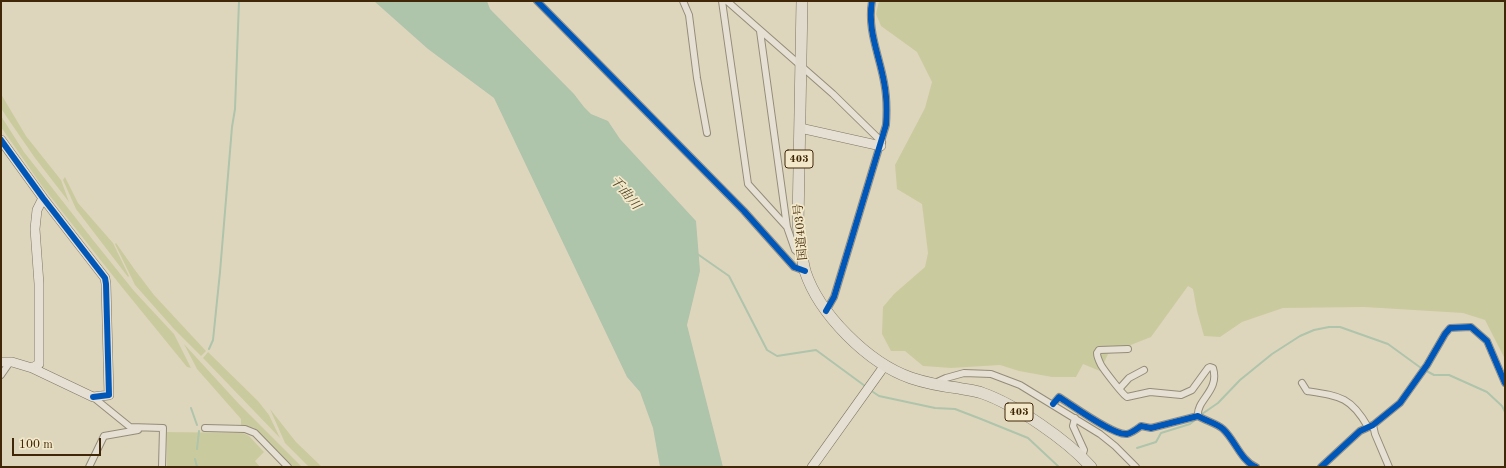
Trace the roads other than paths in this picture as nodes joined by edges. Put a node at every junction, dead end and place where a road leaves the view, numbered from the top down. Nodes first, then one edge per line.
1 (537, 1) edge
2 (683, 1) edge
3 (722, 1) edge
4 (727, 1) edge
5 (802, 1) edge
6 (872, 1) edge
7 (760, 31) junction
8 (800, 65) junction
9 (800, 128) junction
10 (707, 133) dead end
11 (1, 140) edge
12 (881, 144) junction
13 (42, 198) junction
14 (787, 227) junction
15 (802, 256) junction
16 (805, 271) junction
17 (816, 295) junction
18 (834, 299) junction
19 (826, 311) junction
20 (1128, 349) dead end
21 (5, 362) edge
22 (32, 368) junction
23 (882, 369) junction
24 (1144, 370) dead end
25 (1, 375) edge
26 (1302, 383) dead end
27 (1505, 383) edge
28 (934, 384) junction
29 (1120, 388) junction
30 (93, 397) junction
31 (1053, 404) junction
32 (1198, 416) junction
33 (1075, 418) junction
34 (1370, 426) junction
35 (152, 428) junction
36 (205, 428) dead end
37 (1082, 457) junction
38 (89, 467) edge
39 (162, 467) edge
40 (288, 467) edge
41 (812, 467) edge
42 (1091, 467) edge
43 (1136, 467) edge
44 (1256, 467) edge
45 (1321, 467) edge
46 (1389, 467) edge

1 - 16 street
2 - 10 street
3 - 14 street
4 - 7 street
5 - 8 highway, 国道403号 / 403
6 - 12 street
7 - 8 street
7 - 14 street
8 - 9 highway, 国道403号 / 403
8 - 12 street
9 - 12 street
9 - 15 highway, 国道403号 / 403
11 - 13 street
12 - 18 street
13 - 22 street
13 - 30 street
14 - 15 street
15 - 16 highway, 国道403号 / 403
16 - 17 highway, 国道403号 / 403
17 - 18 street
17 - 19 highway, 国道403号 / 403
18 - 19 street
19 - 23 highway, 国道403号 / 403
20 - 29 street
21 - 22 street
21 - 25 street
22 - 30 street
23 - 28 highway, 国道403号 / 403
23 - 41 street
24 - 29 street
26 - 34 street
27 - 34 street
28 - 31 street
28 - 37 highway, 国道403号 / 403
29 - 32 street
30 - 35 street
31 - 32 street
31 - 33 street
32 - 44 street
33 - 37 street
33 - 43 street
34 - 45 street
34 - 46 street
35 - 38 street
35 - 39 street
36 - 40 street
37 - 42 highway, 国道403号 / 403

